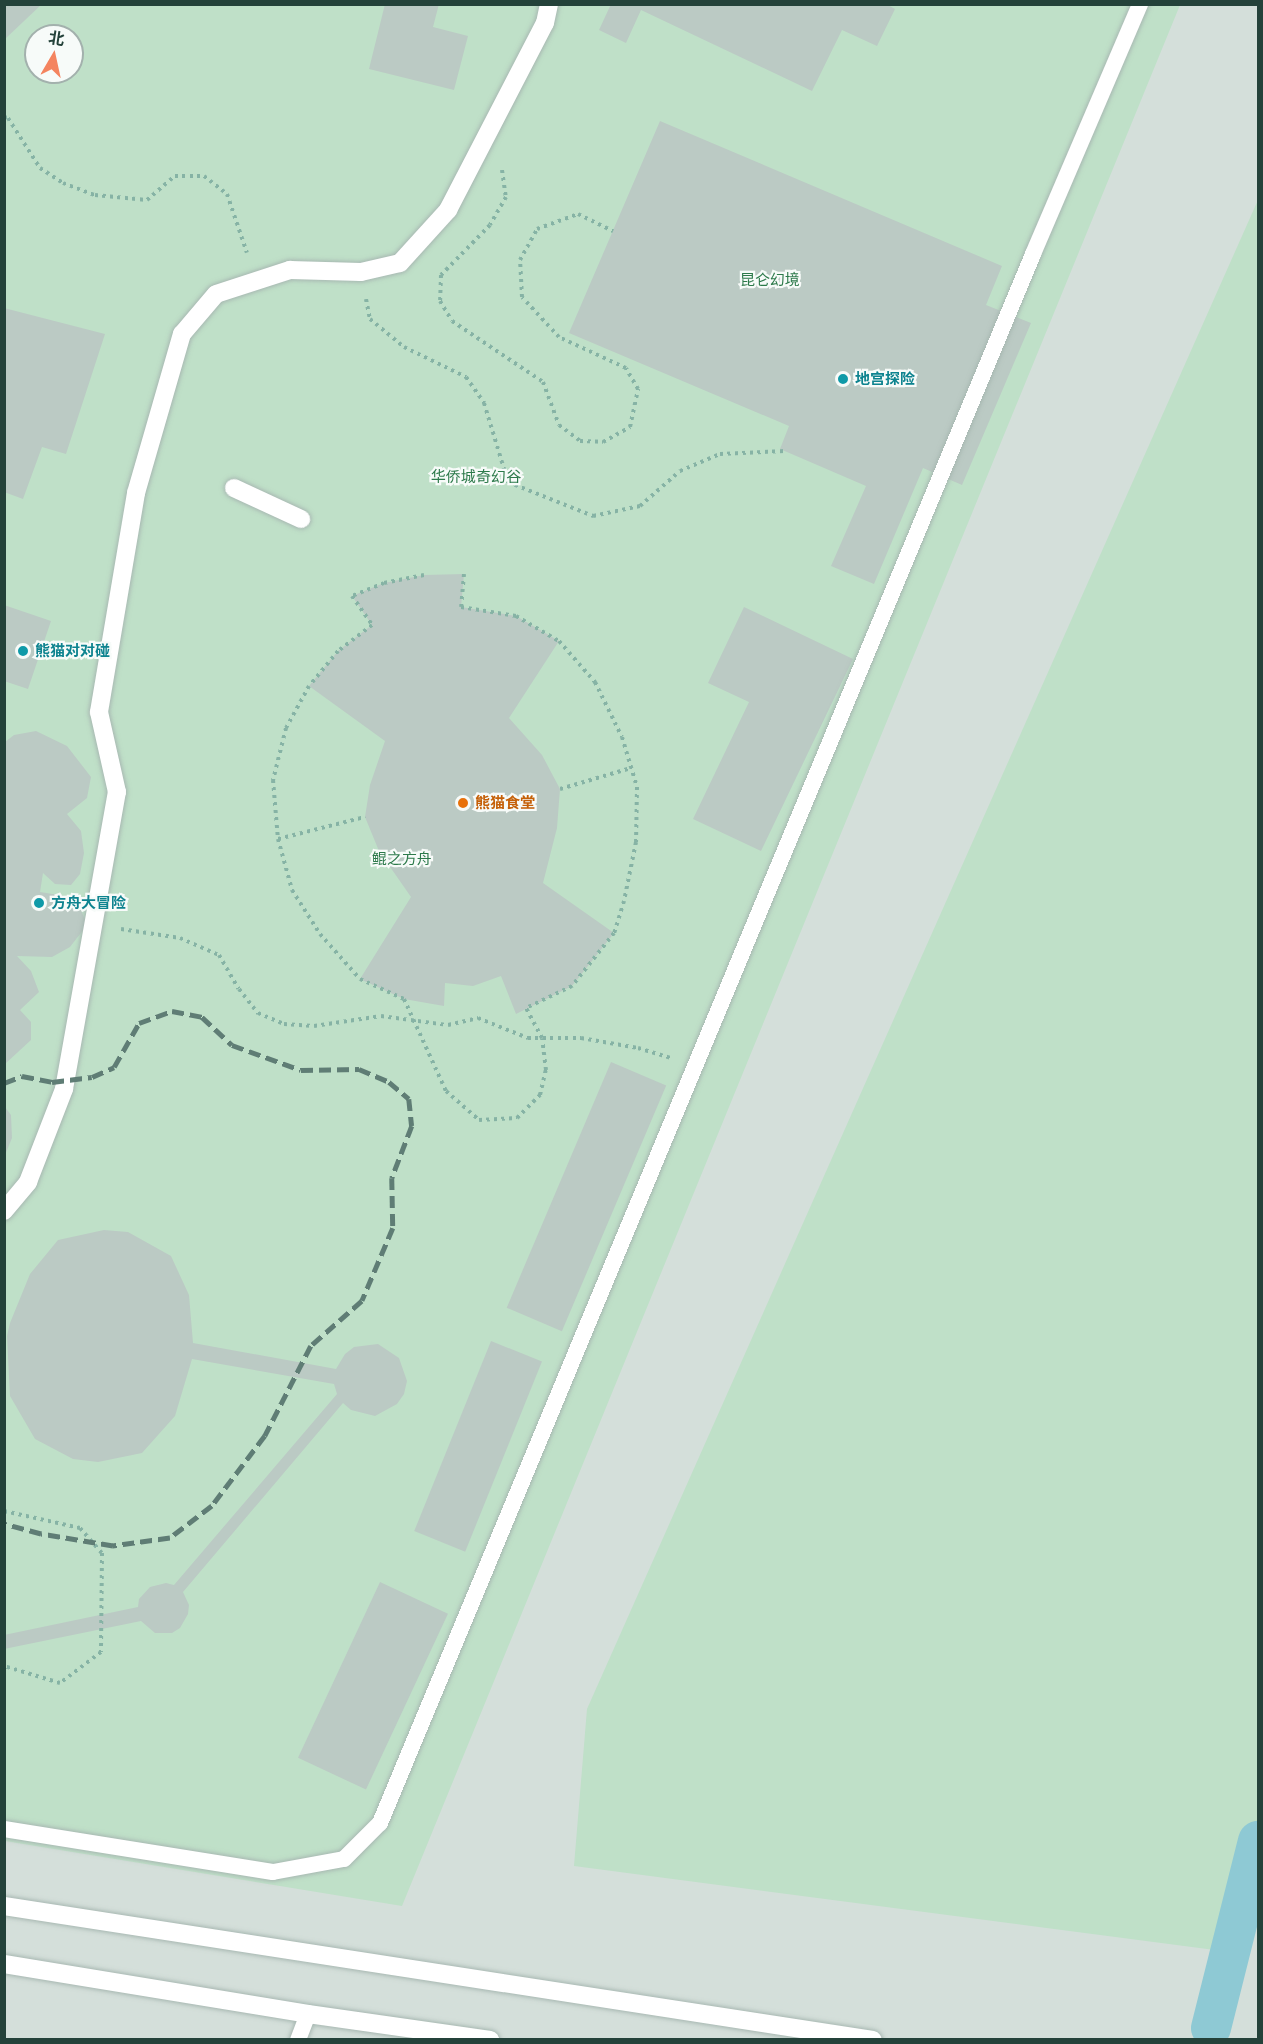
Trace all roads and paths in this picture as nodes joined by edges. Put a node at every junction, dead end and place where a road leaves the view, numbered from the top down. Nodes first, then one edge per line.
1 (549, 4) edge
2 (1140, 4) edge
3 (4, 117) edge
4 (485, 138) junction
5 (613, 231) dead end
6 (361, 272) junction
7 (254, 282) junction
8 (785, 451) dead end
9 (234, 488) dead end
10 (301, 519) dead end
11 (464, 574) dead end
12 (424, 575) dead end
13 (631, 768) junction
14 (560, 789) dead end
15 (365, 818) dead end
16 (278, 839) junction
17 (93, 924) junction
18 (414, 1021) junction
19 (542, 1038) junction
20 (695, 1066) junction
21 (4, 1211) edge
22 (4, 1511) edge
23 (4, 1666) edge
24 (4, 1829) edge
25 (4, 1906) edge
26 (4, 1964) edge
27 (308, 2014) junction
28 (298, 2040) edge
29 (490, 2040) edge
30 (873, 2040) edge

1 - 4 street
2 - 20 lane
3 - 7 path
4 - 5 path
4 - 6 street
6 - 7 street
6 - 8 path
7 - 17 street
9 - 10 street
11 - 13 path
12 - 16 path
13 - 14 path
13 - 19 path, bridge
15 - 16 path
16 - 18 path
17 - 18 path
17 - 21 street
18 - 19 path
18 - 19 path, bridge
19 - 20 path
20 - 24 lane
22 - 23 path
25 - 30 street
26 - 27 street
27 - 28 lane
27 - 29 street

